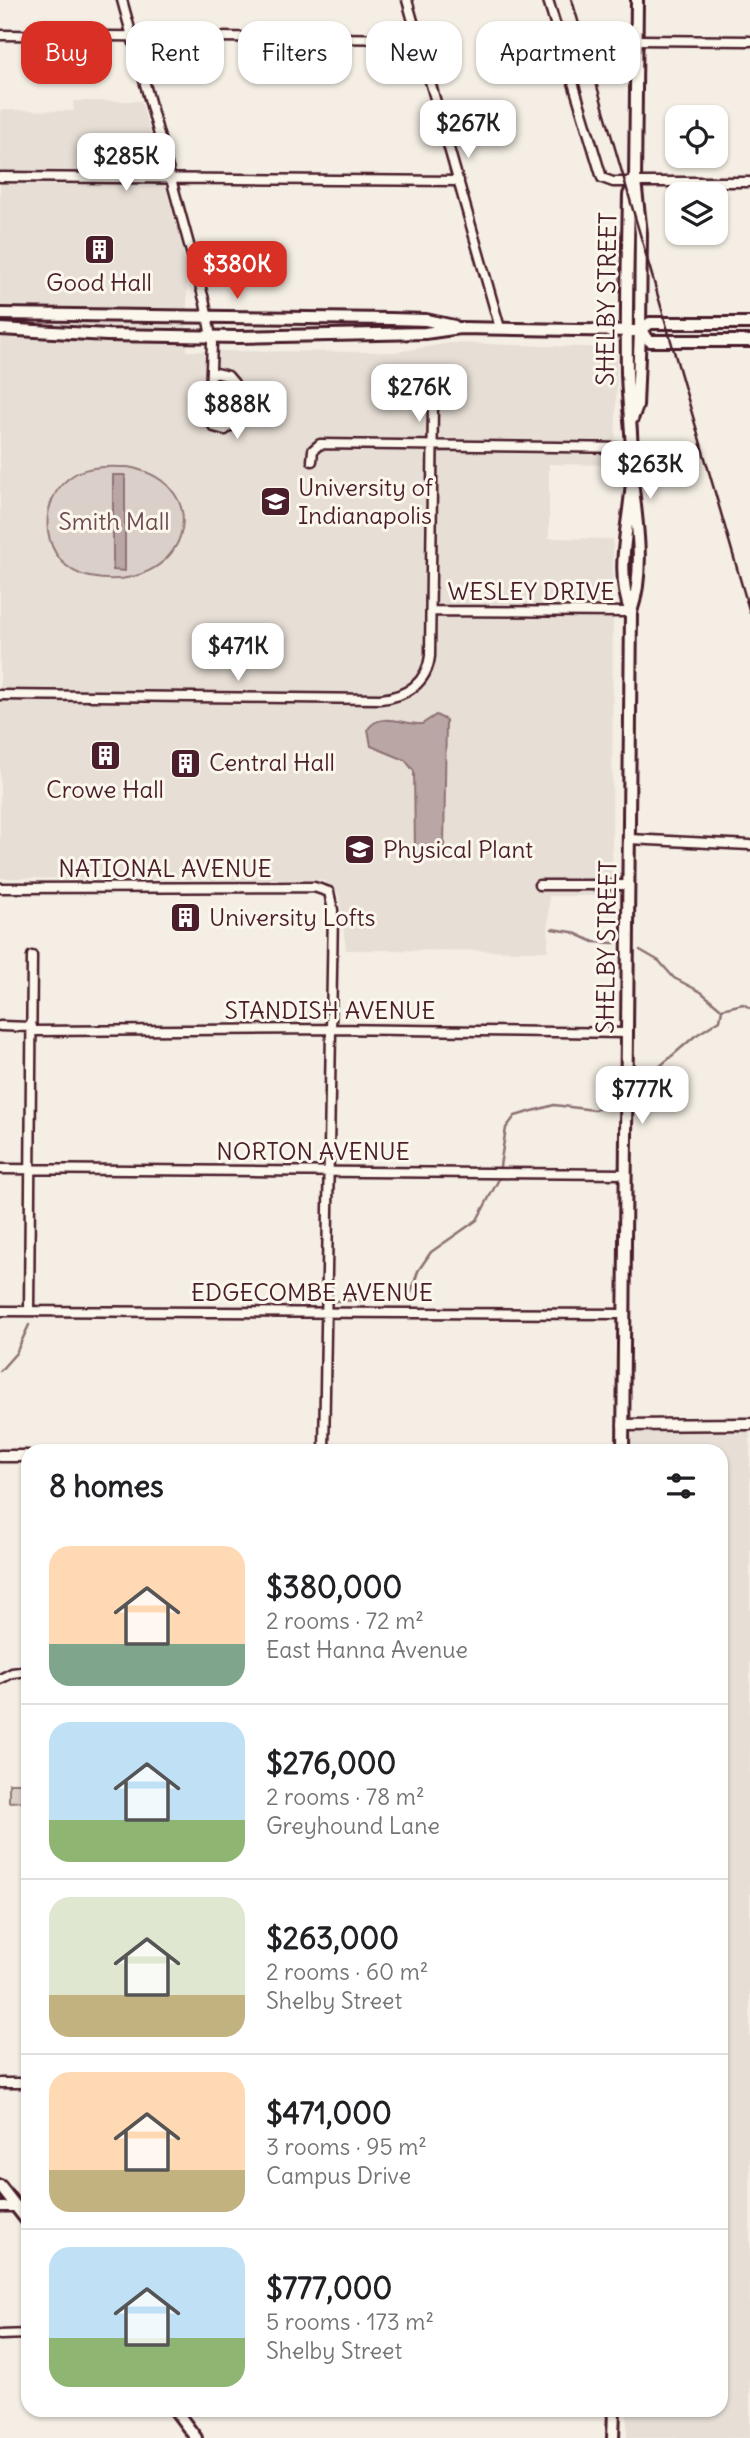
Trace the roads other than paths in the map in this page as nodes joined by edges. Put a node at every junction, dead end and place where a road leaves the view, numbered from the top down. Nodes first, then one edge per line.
1 (122, 0) edge
2 (407, 0) edge
3 (548, 0) edge
4 (637, 0) edge
5 (128, 21) edge
6 (413, 21) edge
7 (637, 21) edge
8 (0, 35) edge
9 (126, 37) edge
10 (224, 38) edge
11 (366, 39) edge
12 (640, 40) edge
13 (750, 41) edge
14 (146, 84) edge
15 (431, 84) edge
16 (636, 84) edge
17 (0, 177) edge
18 (173, 179) junction
19 (459, 181) junction
20 (635, 181) junction
21 (750, 182) edge
22 (0, 314) edge
23 (750, 323) edge
24 (209, 327) junction
25 (460, 328) junction
26 (500, 328) junction
27 (0, 329) edge
28 (627, 331) junction
29 (640, 331) junction
30 (750, 341) edge
31 (212, 372) junction
32 (433, 403) dead end
33 (632, 419) junction
34 (433, 445) junction
35 (632, 447) junction
36 (312, 461) dead end
37 (431, 611) junction
38 (631, 612) junction
39 (0, 695) edge
40 (629, 839) junction
41 (750, 845) edge
42 (540, 885) dead end
43 (628, 885) junction
44 (0, 888) edge
45 (32, 956) dead end
46 (0, 1026) edge
47 (32, 1029) junction
48 (330, 1029) junction
49 (627, 1033) junction
50 (0, 1169) edge
51 (30, 1169) junction
52 (328, 1171) junction
53 (626, 1174) junction
54 (29, 1310) junction
55 (0, 1311) edge
56 (326, 1314) junction
57 (624, 1314) junction
58 (750, 1424) edge
59 (623, 1425) junction
60 (324, 1444) edge
61 (623, 1444) edge
62 (0, 1456) edge
63 (21, 1456) edge
64 (21, 1673) edge
65 (3, 1677) edge
66 (0, 2083) edge
67 (21, 2083) edge
68 (0, 2186) edge
69 (21, 2206) edge
70 (0, 2207) edge
71 (21, 2207) edge
72 (0, 2334) edge
73 (21, 2334) edge
74 (180, 2417) edge
75 (614, 2417) edge
76 (196, 2438) edge
77 (614, 2438) edge

1 - 5 street
2 - 6 street
3 - 20 street
4 - 7 main road, SHELBY STREET
8 - 9 street
10 - 11 street
12 - 13 street
14 - 18 street
15 - 19 street
16 - 20 main road, SHELBY STREET
17 - 18 street
18 - 19 street
18 - 24 street
19 - 26 street
20 - 21 street
20 - 28 main road, SHELBY STREET
20 - 29 main road, SHELBY STREET
22 - 24 main road
23 - 29 main road
24 - 25 main road
24 - 25 main road
24 - 27 main road
24 - 31 street
25 - 26 main road
26 - 28 main road
28 - 29 main road
28 - 33 main road, SHELBY STREET
29 - 30 main road
29 - 33 main road, SHELBY STREET
31 - 31 street
32 - 34 street
33 - 35 main road, SHELBY STREET
34 - 35 street
34 - 36 street
34 - 37 street
35 - 38 main road, SHELBY STREET
37 - 38 street, WESLEY DRIVE
37 - 39 street
38 - 40 main road, SHELBY STREET
40 - 41 street
40 - 43 main road, SHELBY STREET
42 - 43 street
43 - 49 main road, SHELBY STREET
44 - 48 street, NATIONAL AVENUE
45 - 47 street
46 - 47 street, STANDISH AVENUE
47 - 48 street, STANDISH AVENUE
47 - 51 street
48 - 49 street, STANDISH AVENUE
48 - 52 street
49 - 53 main road, SHELBY STREET
50 - 51 street, NORTON AVENUE
51 - 52 street, NORTON AVENUE
51 - 54 street
52 - 53 street, NORTON AVENUE
52 - 56 street
53 - 57 main road, SHELBY STREET
54 - 55 street, EDGECOMBE AVENUE
54 - 56 street, EDGECOMBE AVENUE
56 - 57 street, EDGECOMBE AVENUE
56 - 60 street
57 - 59 main road, SHELBY STREET
58 - 59 street
59 - 61 main road, SHELBY STREET
62 - 63 street
64 - 65 street
66 - 67 street
68 - 69 main road
70 - 71 street
72 - 73 street
74 - 76 main road
75 - 77 main road

